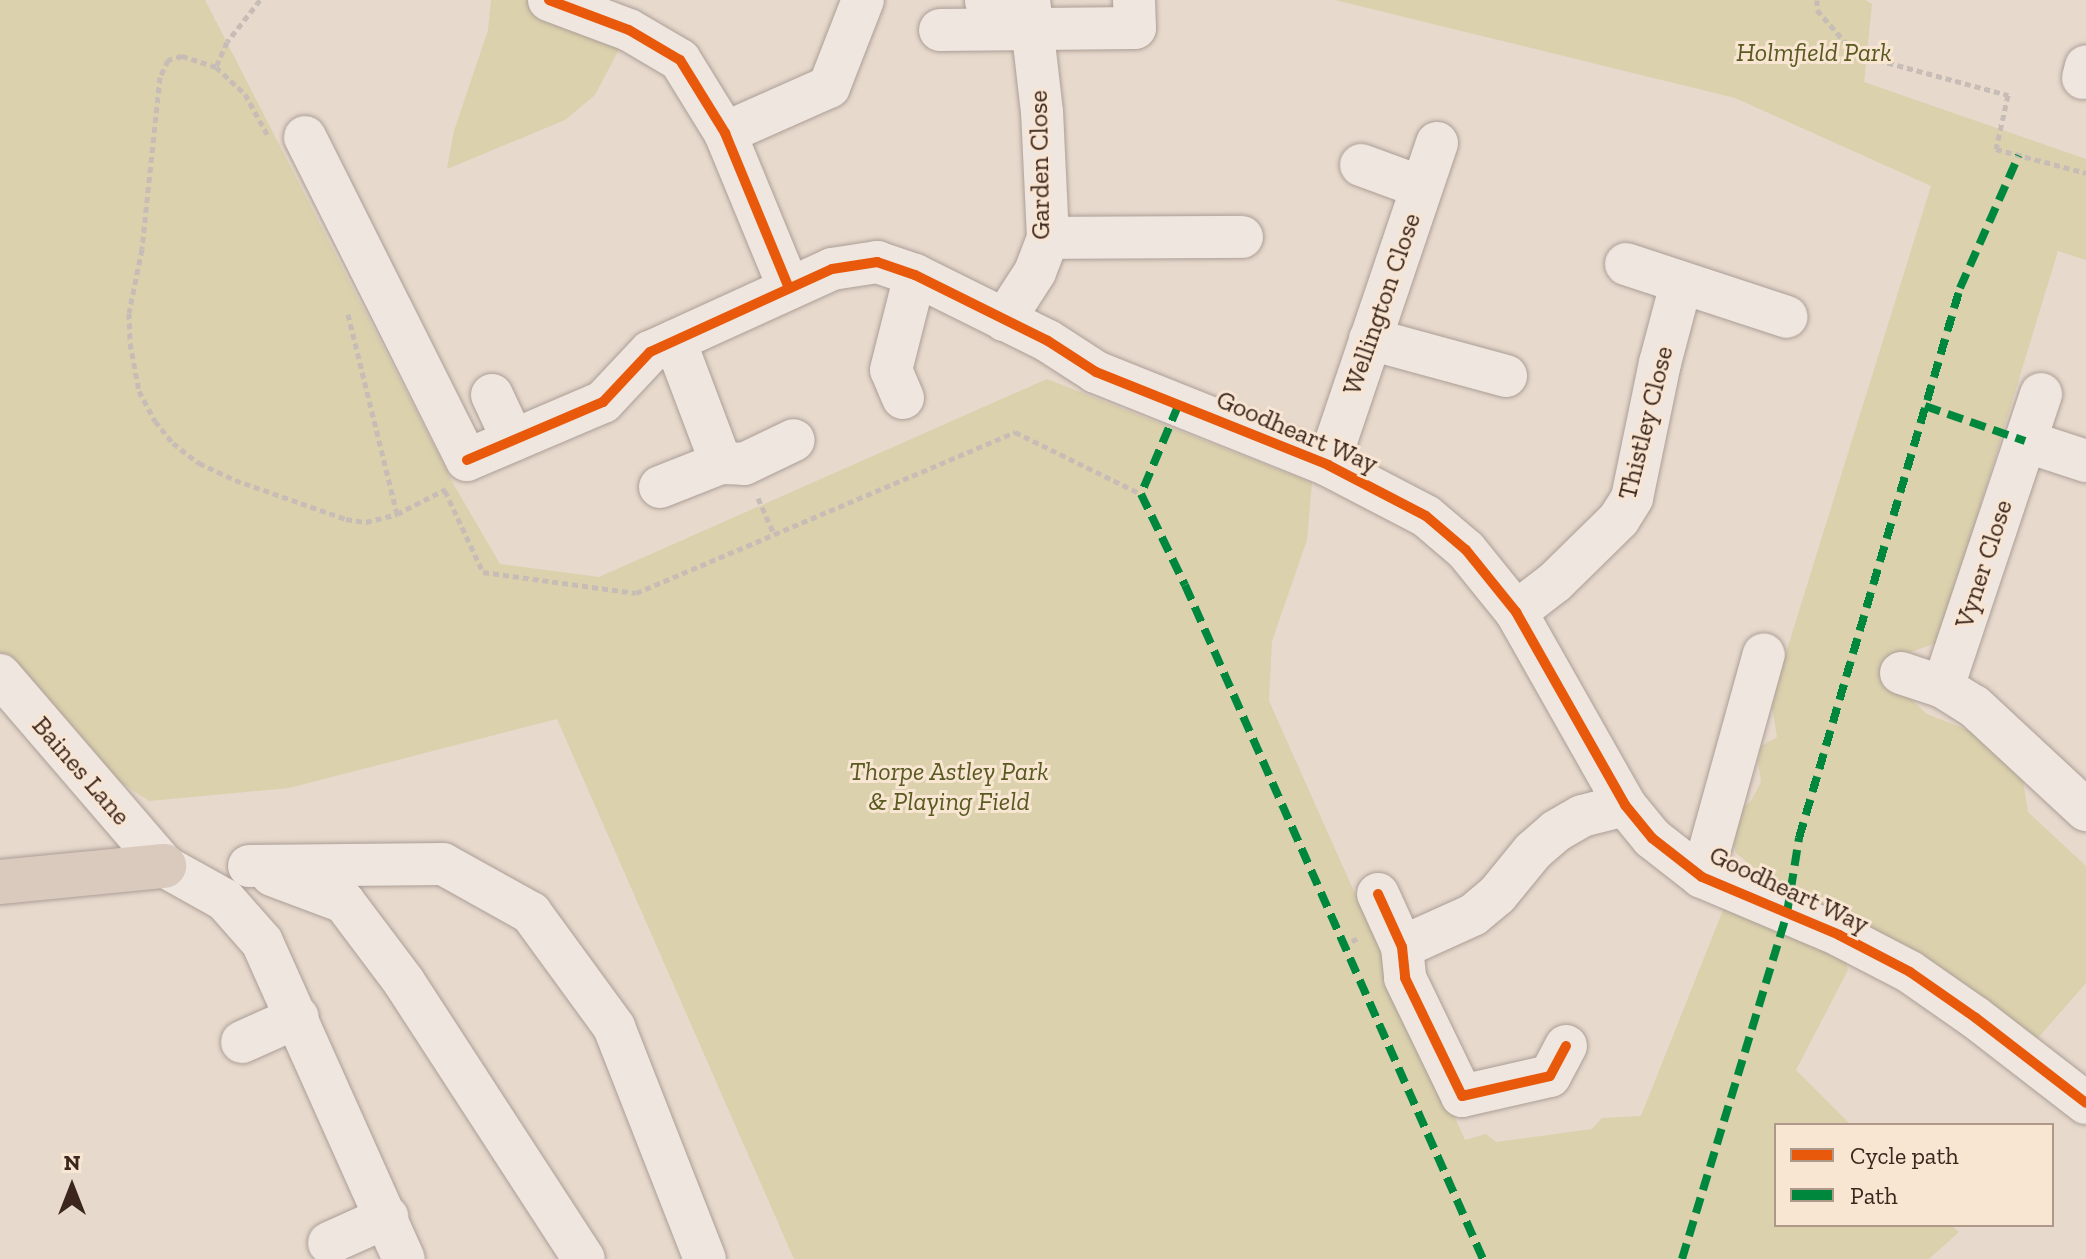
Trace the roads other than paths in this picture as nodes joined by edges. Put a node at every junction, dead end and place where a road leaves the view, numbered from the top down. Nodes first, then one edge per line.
1 (549, 0) edge
2 (863, 0) edge
3 (1134, 0) edge
4 (986, 1) edge
5 (1030, 11) edge
6 (940, 30) dead end
7 (725, 133) junction
8 (288, 141) road end
9 (1437, 143) dead end
10 (1361, 165) dead end
11 (1421, 187) junction
12 (1242, 237) dead end
13 (1048, 238) junction
14 (1626, 264) dead end
15 (915, 275) junction
16 (1681, 284) junction
17 (789, 288) junction
18 (1787, 317) dead end
19 (1004, 320) junction
20 (1370, 339) junction
21 (675, 341) junction
22 (1506, 376) dead end
23 (2041, 394) dead end
24 (492, 395) dead end
25 (903, 398) dead end
26 (513, 440) junction
27 (794, 440) dead end
28 (2025, 441) junction
29 (2086, 461) edge
30 (1328, 465) junction
31 (740, 474) junction
32 (660, 487) dead end
33 (1516, 612) junction
34 (1764, 654) dead end
35 (1901, 673) dead end
36 (0, 675) edge
37 (1959, 697) junction
38 (1625, 805) junction
39 (2086, 810) edge
40 (164, 866) junction
41 (249, 866) junction
42 (1702, 877) junction
43 (0, 882) edge
44 (1378, 894) dead end
45 (1402, 947) junction
46 (298, 1017) junction
47 (242, 1042) dead end
48 (1566, 1046) dead end
49 (2086, 1103) edge
50 (387, 1217) junction
51 (329, 1243) dead end
52 (404, 1259) edge
53 (584, 1259) edge
54 (705, 1259) edge

1 - 7 street
2 - 7 street
3 - 5 street
4 - 5 street
5 - 6 street
5 - 13 street, Garden Close
7 - 17 street
8 - 26 street, Goodheart Way
9 - 11 street, Wellington Close
10 - 11 street
11 - 20 street, Wellington Close
12 - 13 street
13 - 19 street, Garden Close
14 - 16 street
15 - 17 street, Goodheart Way
15 - 19 street, Goodheart Way
15 - 25 street
16 - 18 street
16 - 33 street, Thistley Close
17 - 21 street, Goodheart Way
19 - 30 street, Goodheart Way
20 - 22 street
20 - 30 street, Wellington Close
21 - 26 street, Goodheart Way
21 - 31 street
23 - 28 street, Vyner Close
24 - 26 street
27 - 31 street
28 - 29 street
28 - 37 street, Vyner Close
30 - 33 street, Goodheart Way
31 - 32 street
33 - 38 street, Goodheart Way
34 - 42 street
35 - 37 street
36 - 40 street, Baines Lane
37 - 39 street
38 - 42 street, Goodheart Way
38 - 45 street
40 - 41 street
40 - 43 highway
40 - 46 street, Baines Lane
41 - 53 street
41 - 54 street
42 - 49 street, Goodheart Way
44 - 45 street
45 - 48 street
46 - 47 street
46 - 50 street, Baines Lane
50 - 51 street
50 - 52 street, Baines Lane

